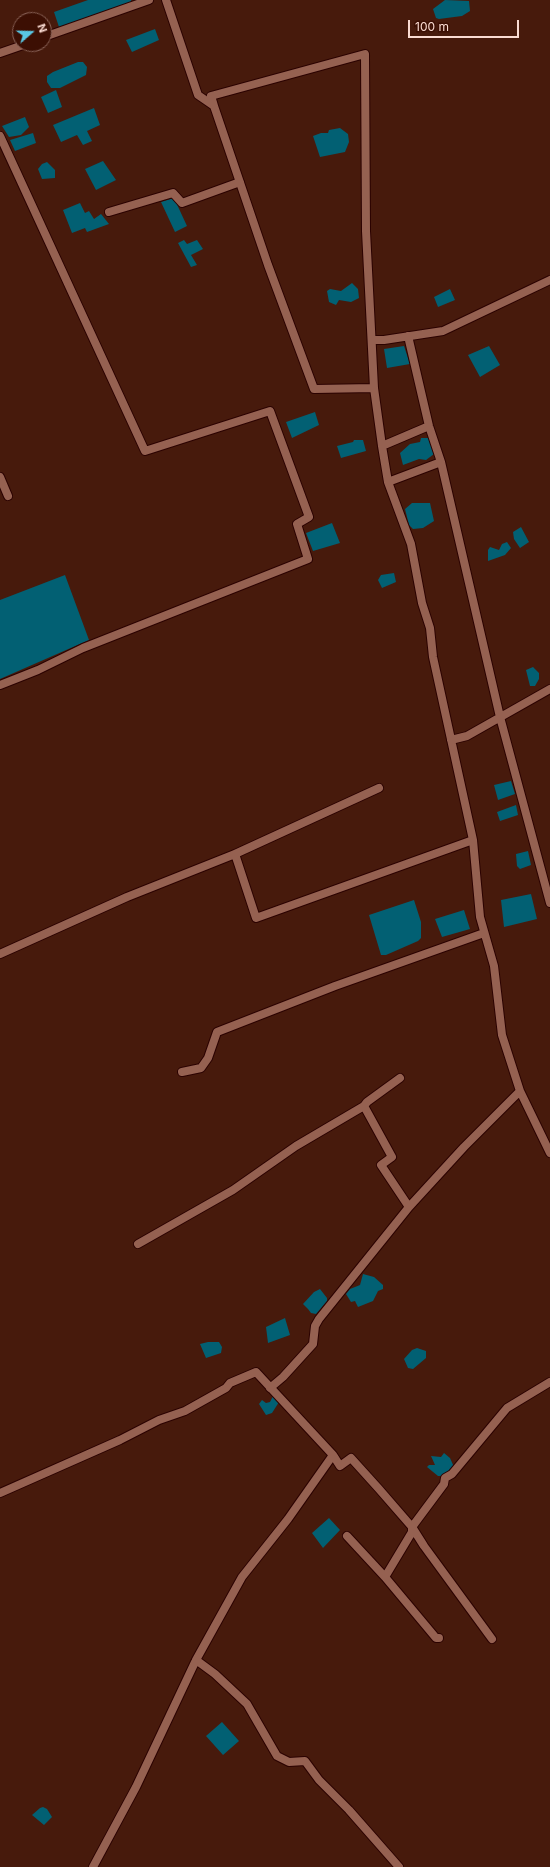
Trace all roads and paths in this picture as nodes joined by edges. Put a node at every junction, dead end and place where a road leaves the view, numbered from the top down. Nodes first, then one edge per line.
1 (149, 0) edge
2 (166, 0) edge
3 (52, 34) edge
4 (12, 49) edge
5 (0, 53) edge
6 (214, 106) junction
7 (0, 136) edge
8 (240, 182) junction
9 (109, 212) dead end
10 (550, 280) edge
11 (408, 336) junction
12 (372, 340) junction
13 (374, 388) junction
14 (429, 426) junction
15 (382, 446) junction
16 (441, 462) junction
17 (0, 477) edge
18 (388, 482) junction
19 (8, 496) dead end
20 (0, 685) edge
21 (550, 689) edge
22 (500, 717) junction
23 (451, 740) junction
24 (379, 788) dead end
25 (472, 840) junction
26 (235, 854) junction
27 (550, 903) edge
28 (484, 933) junction
29 (0, 954) edge
30 (182, 1072) dead end
31 (400, 1078) dead end
32 (520, 1091) junction
33 (364, 1106) junction
34 (550, 1153) edge
35 (409, 1206) junction
36 (138, 1244) dead end
37 (550, 1382) edge
38 (270, 1388) junction
39 (333, 1456) junction
40 (0, 1493) edge
41 (412, 1527) junction
42 (348, 1536) dead end
43 (385, 1577) junction
44 (439, 1638) dead end
45 (492, 1639) dead end
46 (196, 1660) junction
47 (94, 1867) edge
48 (399, 1867) edge

1 - 3 street
2 - 6 street
4 - 5 street
6 - 8 street
6 - 12 street
7 - 20 street
8 - 9 street
8 - 13 street
10 - 11 street
11 - 12 street
11 - 14 street
12 - 13 street
13 - 15 street
14 - 15 street
14 - 16 street
15 - 18 street
16 - 18 street
16 - 22 street
17 - 19 street
18 - 23 street
21 - 22 street
22 - 23 street
22 - 27 street
23 - 25 street
24 - 26 street
25 - 26 street
25 - 28 street
26 - 29 street
28 - 30 street
28 - 32 street
31 - 33 street
32 - 34 street
32 - 35 street
33 - 35 street
33 - 36 street
35 - 38 street
37 - 41 street
38 - 39 street
38 - 40 street
39 - 41 street
39 - 46 street
41 - 43 street
41 - 45 street
42 - 43 street
43 - 44 street
46 - 47 street
46 - 48 street

